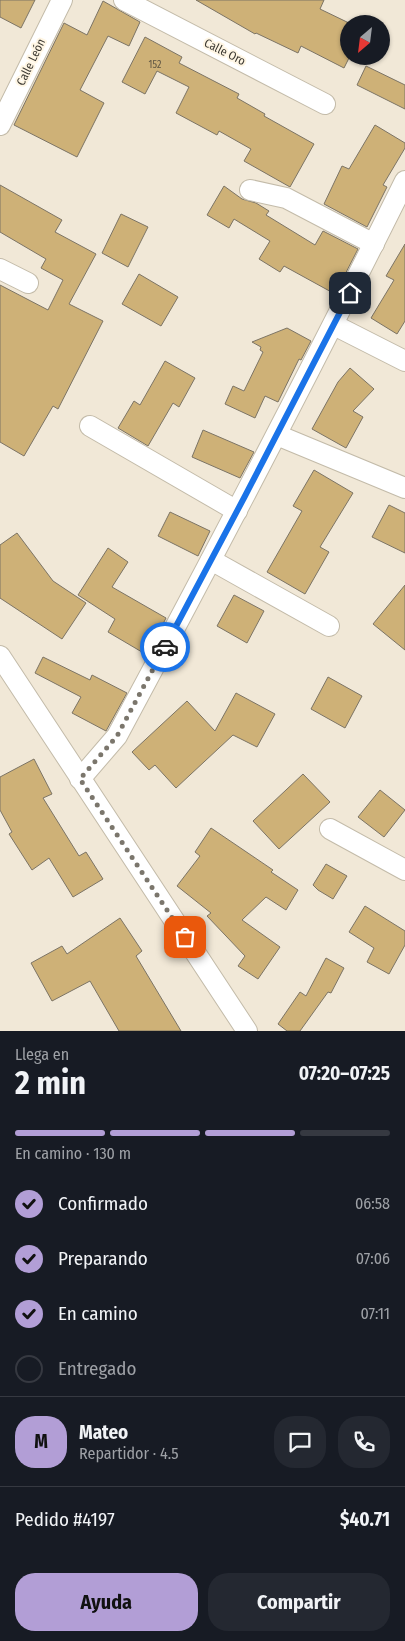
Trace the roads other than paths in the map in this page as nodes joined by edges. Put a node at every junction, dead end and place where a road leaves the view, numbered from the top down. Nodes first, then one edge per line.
1 (62, 0) edge
2 (124, 0) edge
3 (156, 7) edge
4 (325, 104) dead end
5 (0, 125) edge
6 (405, 181) edge
7 (250, 190) dead end
8 (374, 244) junction
9 (0, 268) edge
10 (28, 283) dead end
11 (334, 325) junction
12 (405, 361) edge
13 (90, 426) dead end
14 (277, 434) junction
15 (405, 488) edge
16 (237, 511) junction
17 (211, 560) junction
18 (329, 626) dead end
19 (0, 656) edge
20 (80, 779) junction
21 (330, 829) dead end
22 (405, 870) edge
23 (247, 1031) edge

1 - 5 street, Calle León
2 - 3 street, Calle Oro
3 - 4 street, Calle Oro
6 - 8 street
7 - 8 street
8 - 11 street
9 - 10 street
11 - 12 street
11 - 14 street
13 - 16 street
14 - 15 street
14 - 16 street
16 - 17 street
17 - 18 street
17 - 20 street
19 - 20 street
20 - 23 street
21 - 22 street

